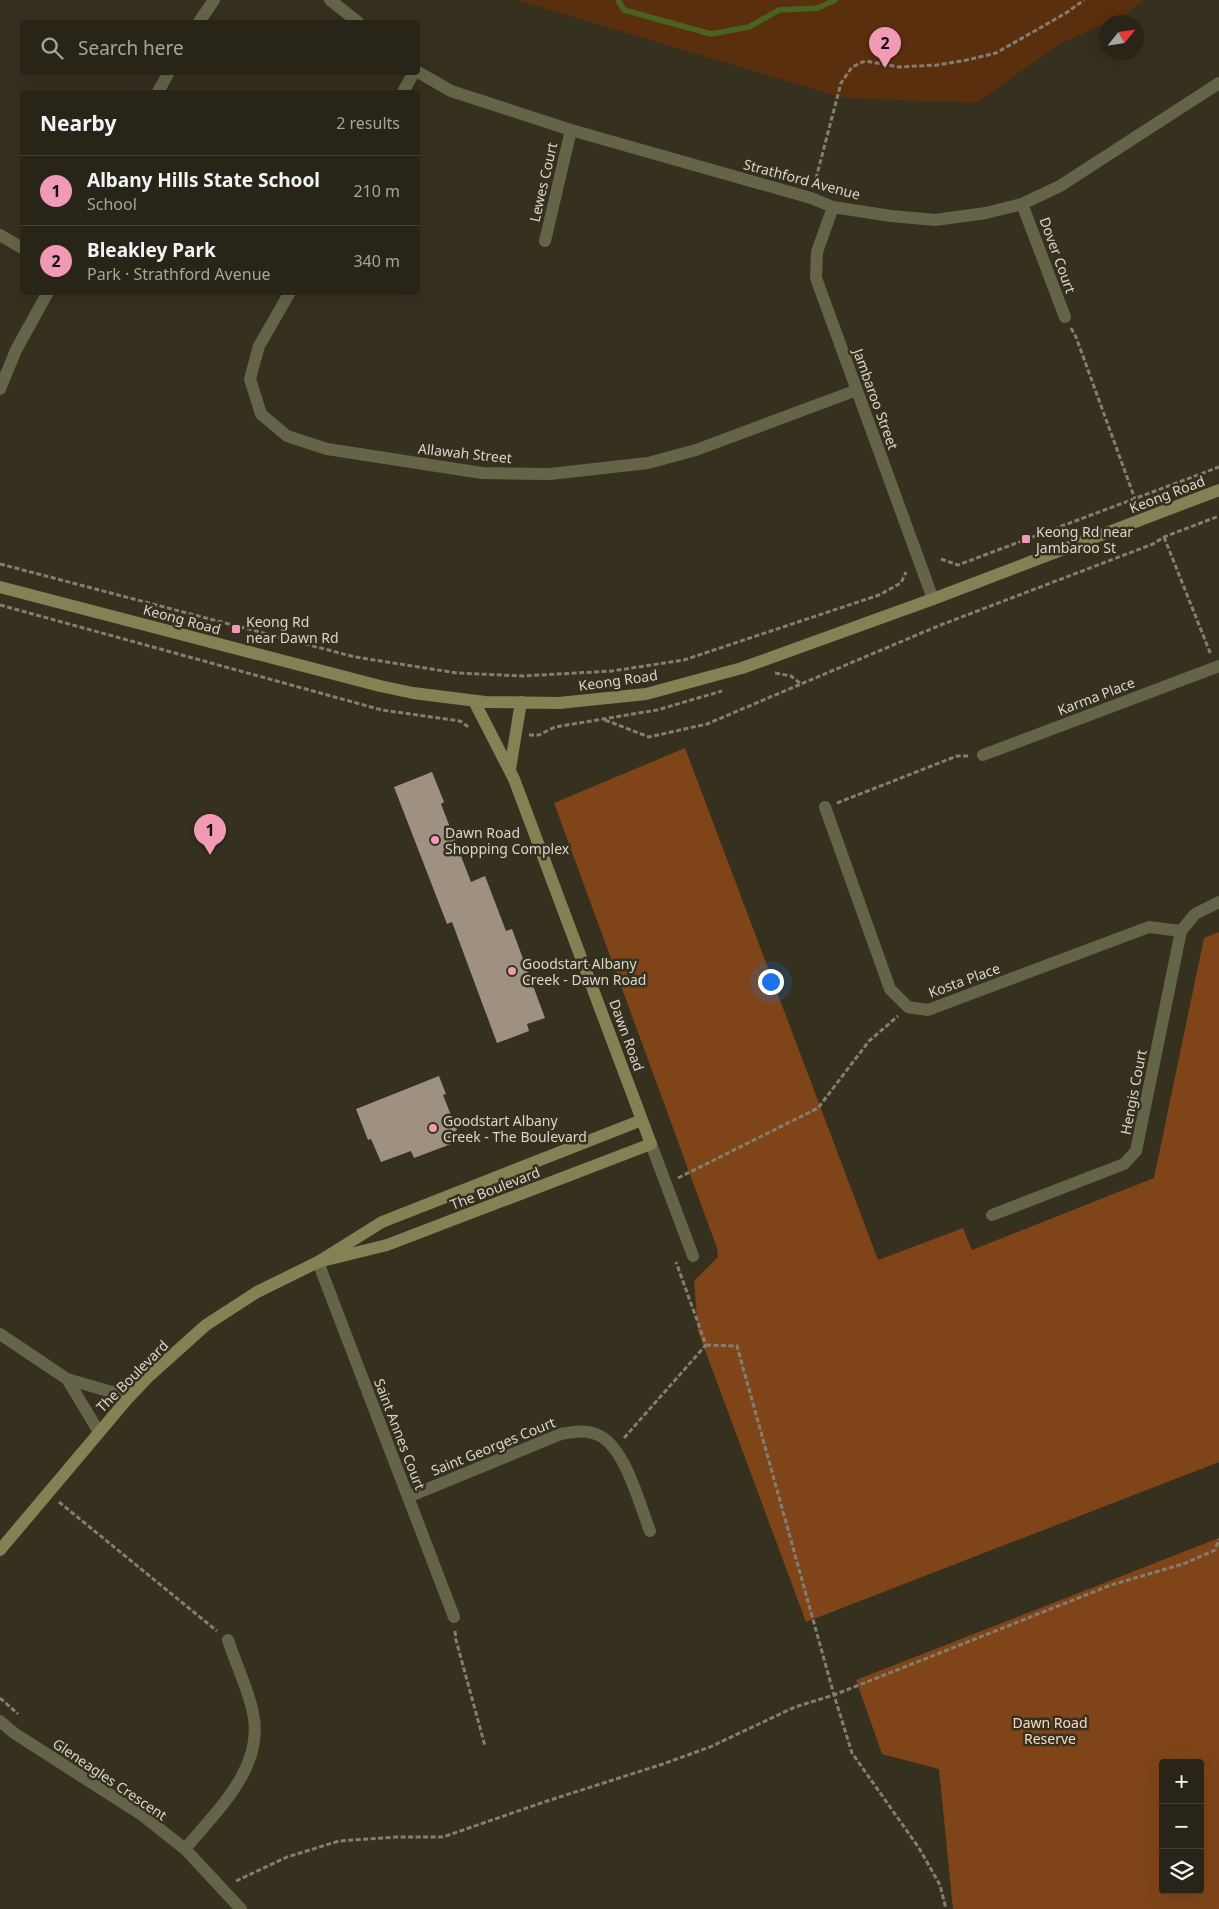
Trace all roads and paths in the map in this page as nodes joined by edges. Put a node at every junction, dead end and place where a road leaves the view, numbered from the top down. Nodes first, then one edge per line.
1 (214, 0) edge
2 (330, 0) edge
3 (1084, 0) edge
4 (200, 20) edge
5 (355, 20) edge
6 (420, 74) edge
7 (167, 75) edge
8 (414, 75) edge
9 (1219, 83) edge
10 (159, 90) edge
11 (404, 90) edge
12 (571, 130) junction
13 (811, 198) junction
14 (1022, 204) junction
15 (833, 207) junction
16 (0, 235) edge
17 (545, 241) dead end
18 (20, 247) edge
19 (46, 295) edge
20 (288, 295) edge
21 (1064, 317) joint
22 (0, 389) edge
23 (857, 390) junction
24 (1219, 467) edge
25 (1219, 490) edge
26 (1134, 499) junction
27 (1219, 516) edge
28 (1164, 537) junction
29 (940, 559) dead end
30 (0, 564) edge
31 (906, 572) dead end
32 (0, 587) edge
33 (933, 599) junction
34 (0, 605) edge
35 (1218, 666) edge
36 (773, 673) dead end
37 (801, 684) junction
38 (728, 689) dead end
39 (474, 700) junction
40 (521, 702) junction
41 (605, 720) junction
42 (474, 732) dead end
43 (526, 736) dead end
44 (983, 755) joint
45 (510, 769) junction
46 (825, 807) joint
47 (1219, 902) edge
48 (1181, 931) junction
49 (908, 1007) junction
50 (642, 1120) junction
51 (651, 1144) junction
52 (666, 1184) junction
53 (992, 1215) dead end
54 (693, 1256) dead end
55 (318, 1262) junction
56 (676, 1262) dead end
57 (0, 1334) edge
58 (706, 1345) junction
59 (67, 1379) junction
60 (129, 1397) junction
61 (99, 1432) junction
62 (616, 1452) junction
63 (46, 1493) junction
64 (408, 1497) junction
65 (650, 1532) dead end
66 (1219, 1538) edge
67 (1219, 1548) edge
68 (0, 1550) edge
69 (1214, 1550) junction
70 (454, 1617) joint
71 (228, 1640) joint
72 (834, 1695) junction
73 (0, 1721) edge
74 (485, 1746) dead end
75 (184, 1849) junction
76 (223, 1888) junction
77 (241, 1909) edge
78 (946, 1909) edge

1 - 4 street
2 - 5 street
3 - 13 path
6 - 12 street, Strathford Avenue
7 - 10 street
8 - 11 street
9 - 14 street, Strathford Avenue
12 - 13 street, Strathford Avenue
12 - 17 street, Lewes Court
13 - 15 street, Strathford Avenue
14 - 15 street, Strathford Avenue
14 - 21 street, Dover Court
15 - 23 street, Jambaroo Street
16 - 18 street
19 - 22 street
20 - 23 street, Allawah Street
21 - 26 path
23 - 33 street, Jambaroo Street
24 - 26 path
25 - 33 street, Keong Road
26 - 29 path
27 - 28 path
28 - 35 path
28 - 37 path
30 - 31 path
32 - 39 street, Keong Road
33 - 40 street, Keong Road
34 - 42 path
35 - 44 street, Karma Place
36 - 37 path
37 - 41 path
38 - 41 path
39 - 40 street, Keong Road
39 - 45 street, Dawn Road
40 - 45 street, Dawn Road
41 - 43 path
44 - 46 path
45 - 50 street, Dawn Road
46 - 49 street
47 - 48 street
48 - 49 street, Kosta Place
48 - 53 street, Hengis Court
49 - 52 path
50 - 51 street, Dawn Road
50 - 55 street, The Boulevard
51 - 52 street, Dawn Road
51 - 55 street, The Boulevard
52 - 54 street, Dawn Road
55 - 60 street, The Boulevard
55 - 64 street, Saint Annes Court
56 - 58 path
57 - 59 street
58 - 62 path
58 - 72 path
59 - 60 street
59 - 61 street
60 - 61 street, The Boulevard
61 - 63 street, The Boulevard
62 - 64 street, Saint Georges Court
62 - 65 street, Saint Georges Court
63 - 68 street, The Boulevard
63 - 71 path
64 - 70 street, Saint Annes Court
66 - 69 path
67 - 69 path
69 - 72 path
70 - 74 path
71 - 75 street
72 - 76 path
72 - 78 path
73 - 75 street, Gleneagles Crescent
75 - 76 street, Gleneagles Crescent
76 - 77 street, Gleneagles Crescent

